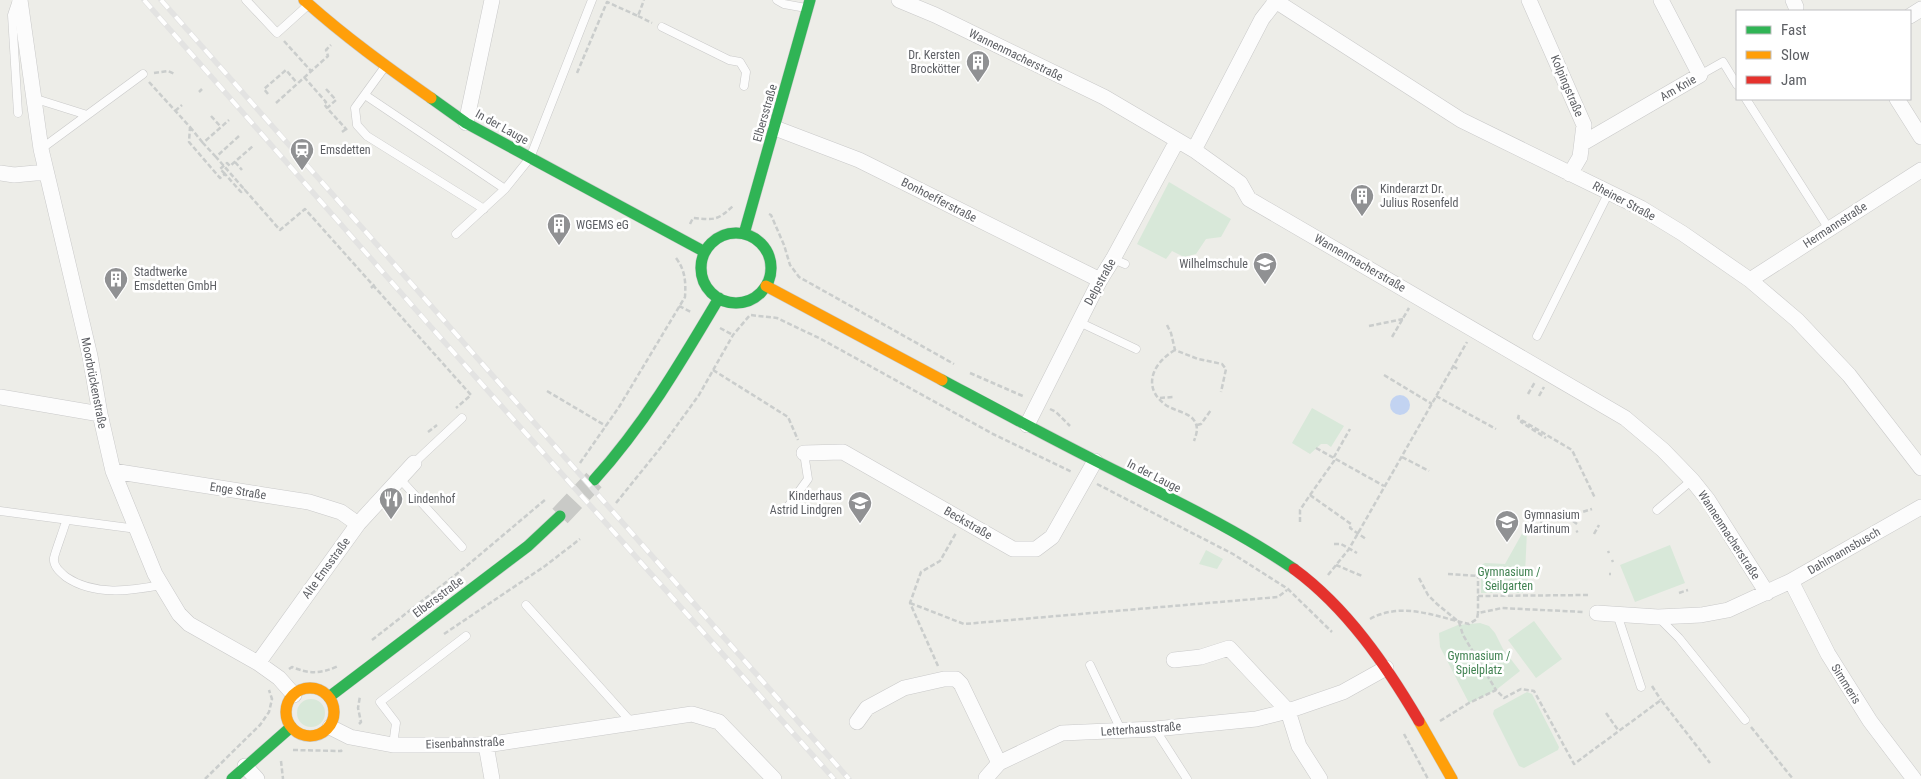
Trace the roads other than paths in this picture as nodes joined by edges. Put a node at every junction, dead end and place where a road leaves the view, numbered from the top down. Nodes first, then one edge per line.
1 (18, 0) edge
2 (246, 0) edge
3 (492, 0) edge
4 (592, 0) edge
5 (777, 0) edge
6 (899, 0) edge
7 (1529, 0) edge
8 (1661, 0) edge
9 (1275, 1) edge
10 (308, 2) edge
11 (809, 4) edge
12 (662, 27) road end
13 (385, 66) junction
14 (143, 74) road end
15 (1700, 75) junction
16 (1736, 83) edge
17 (744, 86) dead end
18 (365, 94) junction
19 (33, 98) junction
20 (1747, 100) edge
21 (1898, 100) edge
22 (18, 113) dead end
23 (88, 115) junction
24 (466, 123) junction
25 (776, 128) junction
26 (1921, 137) edge
27 (1177, 141) junction
28 (1583, 143) junction
29 (41, 149) junction
30 (1194, 150) junction
31 (530, 158) junction
32 (1921, 170) edge
33 (46, 172) junction
34 (0, 173) edge
35 (1570, 174) junction
36 (505, 189) junction
37 (1609, 192) junction
38 (484, 209) junction
39 (1829, 229) junction
40 (456, 234) dead end
41 (744, 234) junction
42 (705, 252) junction
43 (1100, 280) junction
44 (1750, 280) junction
45 (766, 286) junction
46 (719, 298) junction
47 (1079, 322) junction
48 (1537, 336) dead end
49 (1136, 348) dead end
50 (0, 397) edge
51 (100, 414) junction
52 (462, 418) dead end
53 (1027, 425) junction
54 (804, 453) joint
55 (1095, 461) junction
56 (414, 463) joint
57 (1921, 468) edge
58 (113, 471) junction
59 (400, 479) junction
60 (594, 480) tunnel mouth
61 (1692, 480) junction
62 (1921, 507) edge
63 (787, 508) dead end
64 (1657, 510) dead end
65 (0, 511) edge
66 (560, 516) tunnel mouth
67 (66, 521) junction
68 (358, 524) junction
69 (137, 529) junction
70 (462, 547) dead end
71 (1791, 581) junction
72 (161, 585) junction
73 (1767, 593) junction
74 (526, 605) dead end
75 (1597, 613) road end
76 (1617, 614) junction
77 (1658, 617) junction
78 (466, 636) dead end
79 (1174, 660) dead end
80 (258, 663) junction
81 (1090, 665) dead end
82 (1386, 668) junction
83 (1640, 687) dead end
84 (294, 694) junction
85 (329, 697) junction
86 (1288, 711) junction
87 (1746, 720) road end
88 (857, 722) dead end
89 (632, 723) junction
90 (291, 727) junction
91 (330, 727) junction
92 (1155, 729) junction
93 (1121, 730) junction
94 (393, 745) junction
95 (486, 745) junction
96 (999, 763) junction
97 (245, 766) junction
98 (232, 779) edge
99 (257, 779) edge
100 (492, 779) edge
101 (774, 779) edge
102 (987, 779) edge
103 (1187, 779) edge
104 (1320, 779) edge
105 (1452, 779) edge
106 (1914, 779) edge

1 - 19 street, Moorbrückenstraße
1 - 22 lane
2 - 10 lane
3 - 24 street
4 - 31 lane
5 - 11 lane
6 - 27 street, Wannenmacherstraße
7 - 28 street, Kolpingstraße
8 - 15 street, Am Knie
9 - 30 street
9 - 35 street, Rheiner Straße
10 - 13 street, In der Lauge
11 - 25 street, Elbersstraße
12 - 17 lane
13 - 18 lane
13 - 24 street, In der Lauge
14 - 23 lane
15 - 16 lane
15 - 28 street, Am Knie
18 - 36 lane
18 - 38 lane
19 - 23 lane
19 - 29 street, Moorbrückenstraße
20 - 39 lane
21 - 26 street
23 - 29 lane
24 - 31 street, In der Lauge
25 - 41 street, Elbersstraße
25 - 43 street, Bonhoefferstraße
27 - 30 street, Wannenmacherstraße
27 - 43 street, Delpstraße
28 - 35 street, Kolpingstraße
29 - 33 street, Moorbrückenstraße
30 - 61 street, Wannenmacherstraße
31 - 36 lane
31 - 42 street, In der Lauge
32 - 39 street, Hermannstraße
33 - 34 street
33 - 51 street, Moorbrückenstraße
35 - 37 street, Rheiner Straße
36 - 38 lane
37 - 44 street, Rheiner Straße
37 - 48 lane
38 - 40 lane
39 - 44 street, Hermannstraße
41 - 42 street
41 - 45 street
42 - 46 street
43 - 47 street, Delpstraße
44 - 57 street, Rheiner Straße
45 - 46 street
45 - 53 street, In der Lauge
46 - 60 street
47 - 49 lane
47 - 53 street, Delpstraße
50 - 51 street
51 - 58 street, Moorbrückenstraße
52 - 56 lane
53 - 55 street, In der Lauge
54 - 55 street, Beckstraße
54 - 63 lane
55 - 82 street, In der Lauge
56 - 59 street, Alte Emsstraße
58 - 68 street, Enge Straße
58 - 69 street, Moorbrückenstraße
59 - 68 street, Alte Emsstraße
59 - 70 lane
61 - 64 lane
61 - 73 street, Wannenmacherstraße
62 - 71 street, Dahlmannsbusch
65 - 67 lane
66 - 85 street, Elbersstraße
67 - 69 lane
67 - 72 lane
68 - 80 street, Alte Emsstraße
69 - 72 street, Moorbrückenstraße
71 - 73 street, Dahlmannsbusch
71 - 106 street, Simmeris
72 - 80 street, Moorbrückenstraße
73 - 77 street, Dahlmannsbusch
74 - 89 lane
75 - 76 street, Dahlmannsbusch
76 - 77 street, Dahlmannsbusch
76 - 83 lane
77 - 87 lane
78 - 94 lane
79 - 86 street
80 - 84 street, Moorbrückenstraße
81 - 93 lane
82 - 86 street, Letterhausstraße
82 - 105 street, In der Lauge
84 - 85 street
84 - 90 street
85 - 91 street
86 - 92 street, Letterhausstraße
86 - 104 street
88 - 96 street
89 - 95 street, Eisenbahnstraße
89 - 101 street, Eisenbahnstraße
90 - 91 street
90 - 97 street
91 - 94 street, Eisenbahnstraße
92 - 93 street, Letterhausstraße
92 - 103 lane
93 - 96 street, Letterhausstraße
94 - 95 street, Eisenbahnstraße
95 - 100 street
96 - 102 street, Letterhausstraße
97 - 98 street
97 - 99 street

